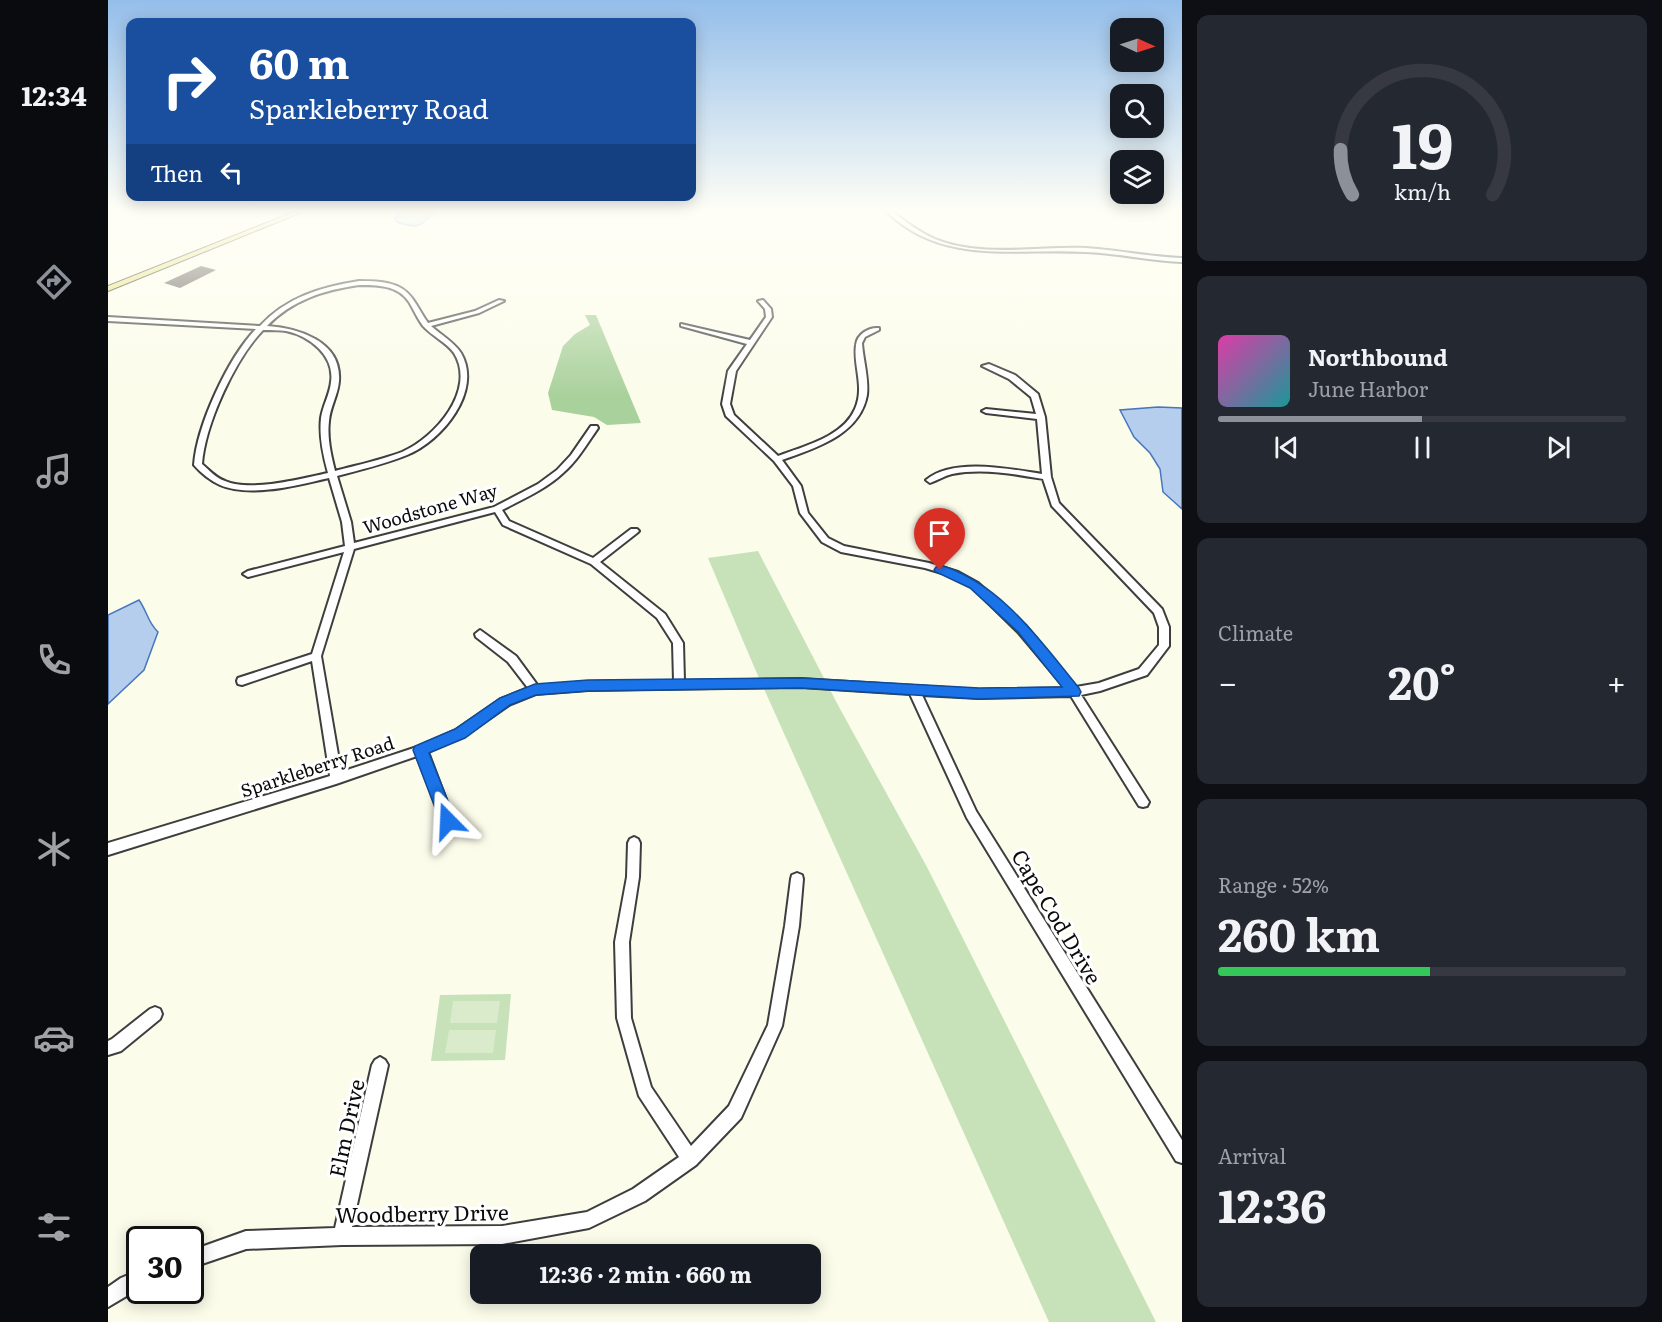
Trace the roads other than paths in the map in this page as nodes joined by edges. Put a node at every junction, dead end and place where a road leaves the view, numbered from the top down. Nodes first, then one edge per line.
1 (146, 274) edge
2 (108, 289) edge
3 (501, 301) dead end
4 (761, 301) dead end
5 (108, 318) edge
6 (426, 326) junction
7 (683, 326) dead end
8 (261, 327) junction
9 (877, 329) dead end
10 (752, 343) junction
11 (986, 366) dead end
12 (986, 411) dead end
13 (1041, 417) junction
14 (594, 428) dead end
15 (777, 459) junction
16 (333, 473) junction
17 (1047, 477) junction
18 (930, 480) dead end
19 (497, 509) junction
20 (634, 531) dead end
21 (350, 548) junction
22 (594, 562) junction
23 (248, 574) dead end
24 (480, 634) dead end
25 (316, 656) junction
26 (242, 681) dead end
27 (679, 684) junction
28 (535, 690) junction
29 (914, 690) junction
30 (1074, 692) junction
31 (421, 750) junction
32 (336, 779) junction
33 (1143, 802) dead end
34 (448, 821) dead end
35 (634, 843) dead end
36 (108, 849) edge
37 (797, 879) dead end
38 (155, 1014) dead end
39 (108, 1048) edge
40 (380, 1065) dead end
41 (1182, 1155) edge
42 (690, 1159) junction
43 (342, 1236) junction
44 (204, 1255) edge
45 (126, 1285) edge
46 (108, 1298) edge

1 - 2 main road
3 - 6 street
4 - 10 street
5 - 8 street
6 - 8 street
6 - 16 street
7 - 10 street
8 - 16 street
8 - 16 street
9 - 15 street
10 - 15 street
11 - 13 street, Sparkleberry Road
12 - 13 street
13 - 17 street, Sparkleberry Road
14 - 19 street, Woodstone Way
15 - 30 street
16 - 21 street
17 - 18 street
17 - 30 street, Sparkleberry Road
19 - 21 street, Woodstone Way
19 - 22 street
20 - 22 street
21 - 23 street, Woodstone Way
21 - 25 street
22 - 27 street
24 - 28 street
25 - 26 street
25 - 32 street
27 - 28 street, Sparkleberry Road
27 - 29 street, Sparkleberry Road
28 - 31 street, Sparkleberry Road
29 - 30 street, Sparkleberry Road
29 - 41 street, Cape Cod Drive
30 - 33 street
31 - 32 street, Sparkleberry Road
31 - 34 street
32 - 36 street, Sparkleberry Road
35 - 42 street
37 - 42 street, Woodberry Drive
38 - 39 street
40 - 43 street, Elm Drive
42 - 43 street, Woodberry Drive
43 - 44 street, Woodberry Drive
45 - 46 street

